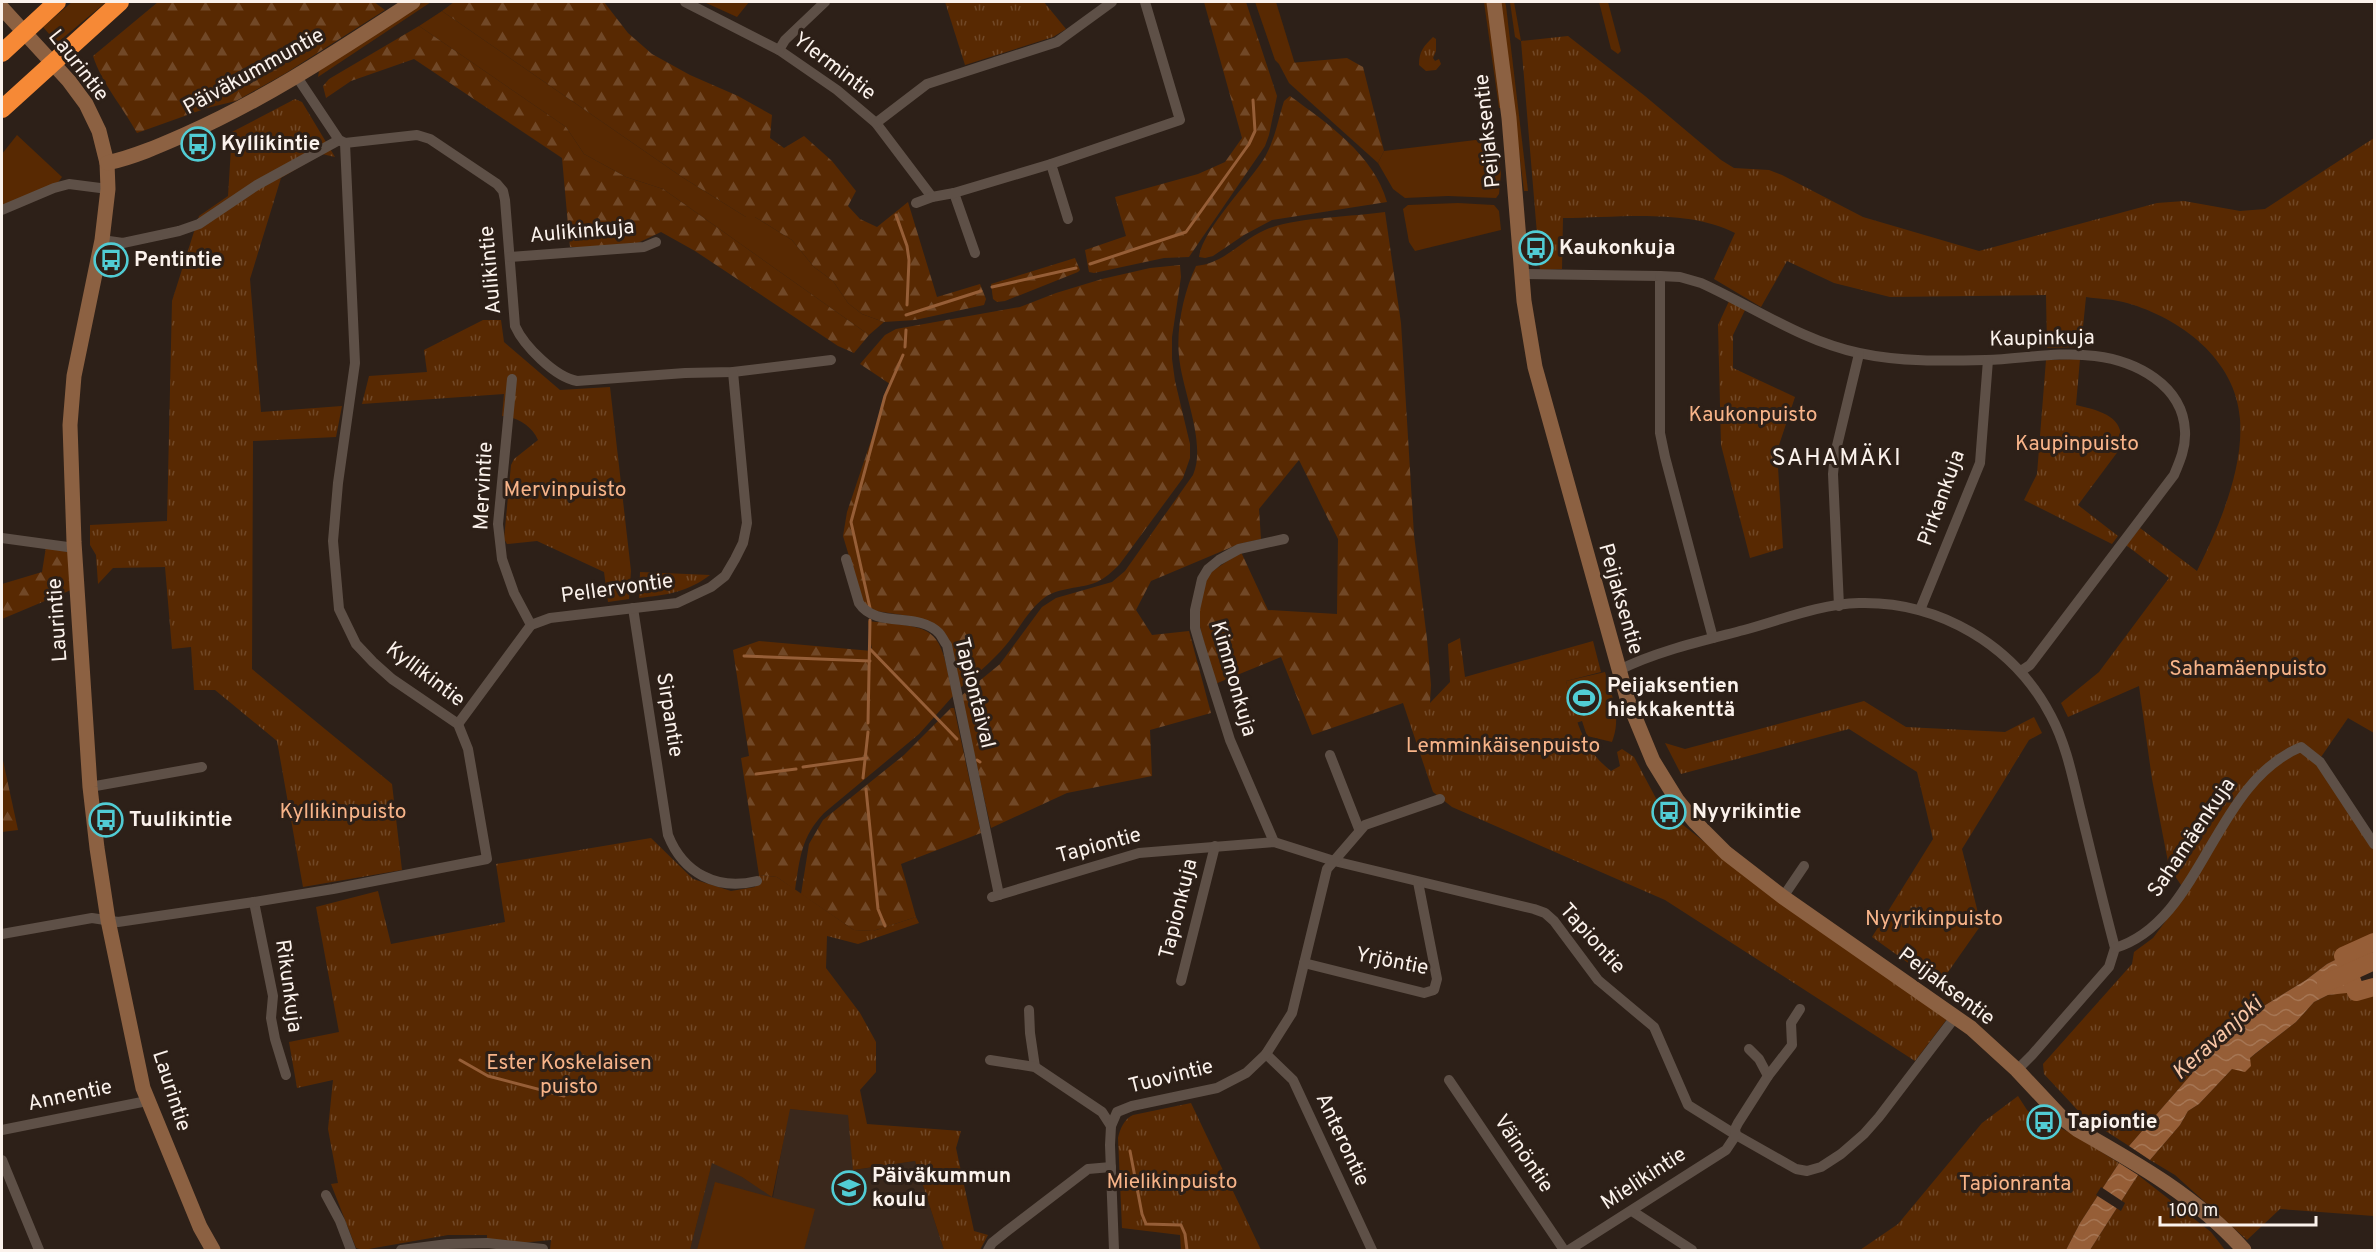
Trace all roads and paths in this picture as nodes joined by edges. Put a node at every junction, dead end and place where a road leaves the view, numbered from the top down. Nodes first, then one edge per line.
1 (57, 2) edge
2 (120, 2) edge
3 (413, 2) edge
4 (686, 2) edge
5 (825, 2) edge
6 (1112, 2) edge
7 (1145, 2) edge
8 (1494, 2) edge
9 (2, 8) edge
10 (779, 50) junction
11 (4, 51) edge
12 (297, 77) junction
13 (2, 109) edge
14 (876, 123) junction
15 (342, 141) junction
16 (107, 163) junction
17 (1051, 164) junction
18 (108, 189) junction
19 (954, 193) junction
20 (932, 197) junction
21 (916, 203) dead end
22 (2, 210) edge
23 (1068, 219) dead end
24 (102, 240) junction
25 (656, 242) dead end
26 (975, 253) dead end
27 (510, 257) junction
28 (1522, 274) junction
29 (1660, 276) junction
30 (1859, 354) junction
31 (831, 360) dead end
32 (1988, 360) junction
33 (733, 372) junction
34 (512, 379) dead end
35 (2, 538) edge
36 (1284, 539) dead end
37 (75, 548) junction
38 (846, 559) dead end
39 (1839, 606) junction
40 (633, 608) junction
41 (1920, 610) junction
42 (531, 625) junction
43 (1713, 638) junction
44 (1619, 670) junction
45 (2021, 671) junction
46 (458, 724) junction
47 (1330, 755) dead end
48 (202, 767) dead end
49 (90, 787) junction
50 (1440, 799) dead end
51 (1359, 829) junction
52 (1274, 842) junction
53 (2374, 844) edge
54 (1215, 846) junction
55 (1335, 861) junction
56 (1804, 866) dead end
57 (757, 881) dead end
58 (1418, 882) junction
59 (995, 896) joint
60 (1783, 897) junction
61 (254, 902) junction
62 (108, 920) junction
63 (2, 934) edge
64 (2115, 948) junction
65 (1304, 963) junction
66 (1181, 981) dead end
67 (1800, 1009) dead end
68 (1029, 1010) dead end
69 (1956, 1016) junction
70 (1749, 1049) dead end
71 (1266, 1054) junction
72 (990, 1060) dead end
73 (1035, 1067) junction
74 (2017, 1070) junction
75 (286, 1075) dead end
76 (1768, 1076) junction
77 (1449, 1080) dead end
78 (147, 1101) junction
79 (1111, 1126) junction
80 (2, 1130) edge
81 (1736, 1135) junction
82 (2, 1160) edge
83 (1111, 1167) junction
84 (326, 1195) dead end
85 (1632, 1211) junction
86 (487, 1247) edge
87 (543, 1249) dead end
88 (39, 1251) edge
89 (213, 1251) edge
90 (351, 1251) edge
91 (400, 1251) edge
92 (988, 1251) edge
93 (1114, 1251) edge
94 (1372, 1251) edge
95 (1564, 1251) edge
96 (1569, 1251) edge
97 (1692, 1251) edge
98 (2244, 1251) edge

1 - 11 highway
2 - 13 highway
3 - 12 street, Päiväkummuntie
4 - 10 street, Ylermintie
5 - 10 street
6 - 14 street
7 - 17 street
8 - 28 street, Peijaksentie
9 - 16 street, Laurintie
10 - 14 street, Ylermintie
12 - 15 street
12 - 16 street, Päiväkummuntie
14 - 20 street, Ylermintie
15 - 24 street
15 - 27 street, Aulikintie
15 - 46 street, Kyllikintie
16 - 18 street, Laurintie
17 - 19 street
17 - 23 street
18 - 22 street
18 - 24 street, Laurintie
19 - 20 street
19 - 26 street
20 - 21 street
24 - 37 street, Laurintie
25 - 27 street, Aulikinkuja
27 - 33 street, Aulikintie
28 - 29 street
28 - 44 street, Peijaksentie
29 - 30 street, Kaupinkuja
29 - 43 street
30 - 32 street, Kaupinkuja
30 - 39 street
31 - 33 street, Aulikintie
32 - 41 street, Pirkankuja
32 - 45 street, Kaupinkuja
33 - 40 street, Pellervontie
34 - 42 street, Mervintie
35 - 37 street
36 - 52 street, Kimmonkuja
37 - 49 street, Laurintie
38 - 59 street, Tapiontaival
39 - 41 street
39 - 43 street
40 - 42 street, Pellervontie
40 - 57 street, Sirpantie
41 - 45 street
42 - 46 street
43 - 44 street
44 - 60 street, Peijaksentie
45 - 64 street
46 - 61 street, Kyllikintie
47 - 51 street
48 - 49 street
49 - 62 street, Laurintie
50 - 51 street
51 - 55 street, Tuovintie
52 - 54 street, Tapiontie
52 - 55 street, Tapiontie
53 - 64 street, Sahamäenkuja
54 - 59 street, Tapiontie
54 - 66 street, Tapionkuja
55 - 58 street, Tapiontie
55 - 65 street, Tuovintie
56 - 60 street
58 - 65 street, Yrjöntie
58 - 81 street, Tapiontie
60 - 69 street, Peijaksentie
61 - 62 street
61 - 75 street, Rikunkuja
62 - 63 street
62 - 78 street, Laurintie
64 - 74 street
65 - 71 street, Tuovintie
67 - 76 street, Mielikintie
68 - 73 street
69 - 74 street, Peijaksentie
69 - 81 street, Tapiontie
70 - 76 street
71 - 79 street, Tuovintie
71 - 94 street, Anterontie
72 - 73 street
73 - 79 street
74 - 98 street, Peijaksentie
76 - 81 street, Mielikintie
77 - 95 street, Väinöntie
78 - 80 street, Annentie
78 - 89 street, Laurintie
79 - 83 street
81 - 85 street, Mielikintie
82 - 88 street
83 - 92 street
83 - 93 street
84 - 90 street
85 - 96 street, Mielikintie
85 - 97 street
86 - 87 street
86 - 91 street

